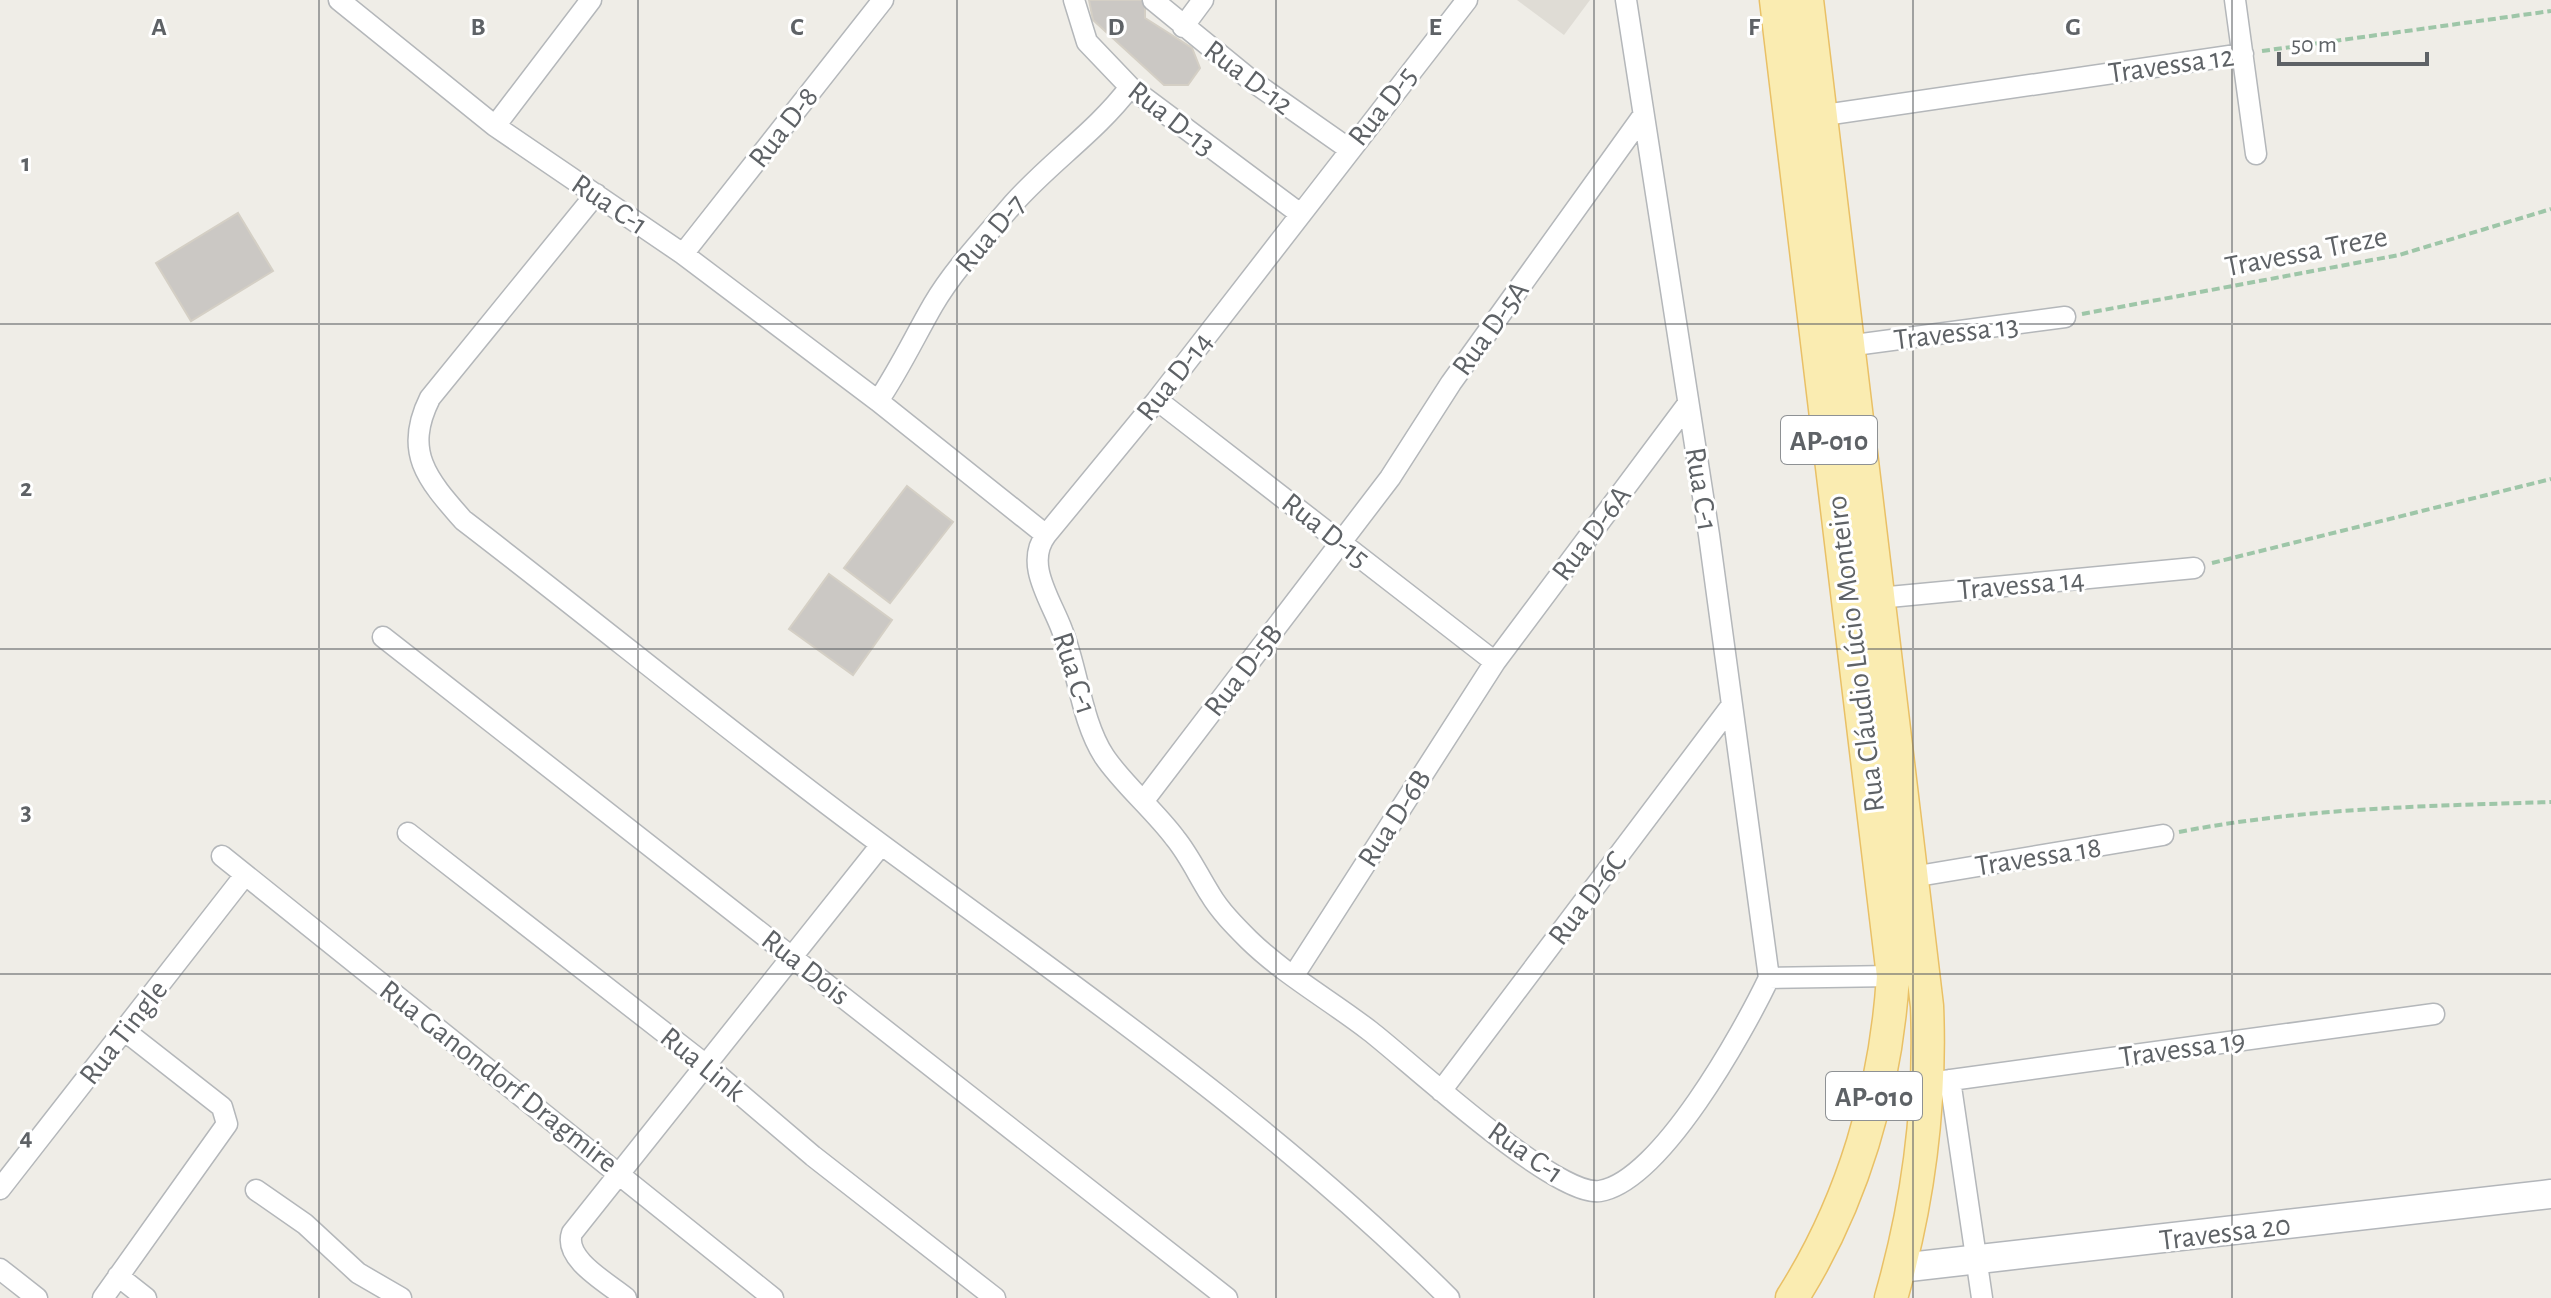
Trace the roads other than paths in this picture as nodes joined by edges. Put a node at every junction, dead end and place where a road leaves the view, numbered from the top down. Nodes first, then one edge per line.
1 (339, 0) edge
2 (591, 0) edge
3 (883, 0) edge
4 (1074, 0) edge
5 (1153, 0) edge
6 (1203, 0) edge
7 (1467, 0) edge
8 (1626, 0) edge
9 (1776, 0) edge
10 (1807, 0) edge
11 (2235, 0) edge
12 (1183, 27) junction
13 (2243, 54) junction
14 (1130, 87) junction
15 (1642, 117) junction
16 (1806, 118) junction
17 (495, 126) junction
18 (1349, 149) junction
19 (2256, 154) dead end
20 (596, 194) junction
21 (1299, 213) junction
22 (683, 254) junction
23 (2065, 317) road end
24 (1847, 346) junction
25 (1157, 400) junction
26 (878, 401) junction
27 (1687, 405) junction
28 (1046, 535) junction
29 (1342, 542) junction
30 (2194, 568) road end
31 (1863, 600) junction
32 (383, 637) dead end
33 (1495, 662) junction
34 (1732, 705) junction
35 (1145, 799) junction
36 (408, 833) dead end
37 (2163, 835) road end
38 (881, 845) junction
39 (222, 856) dead end
40 (245, 875) junction
41 (1897, 878) junction
42 (792, 956) junction
43 (1294, 975) junction
44 (1908, 976) junction
45 (1769, 978) junction
46 (2434, 1014) dead end
47 (125, 1031) junction
48 (706, 1065) junction
49 (1940, 1082) junction
50 (1441, 1091) junction
51 (619, 1171) junction
52 (0, 1189) edge
53 (256, 1190) dead end
54 (2551, 1194) edge
55 (1975, 1262) junction
56 (0, 1269) edge
57 (118, 1276) junction
58 (1895, 1283) edge
59 (32, 1297) edge
60 (103, 1298) edge
61 (146, 1298) edge
62 (401, 1298) edge
63 (626, 1298) edge
64 (773, 1298) edge
65 (995, 1298) edge
66 (1227, 1298) edge
67 (1449, 1298) edge
68 (1792, 1298) edge
69 (1982, 1298) edge

1 - 17 street, Rua C-1
2 - 17 street
3 - 22 street, Rua D-8
4 - 14 street, Rua D-13
5 - 12 street, Rua D-12
6 - 12 street
7 - 18 street, Rua D-5
8 - 15 street, Rua C-1
9 - 16 main road, Rua Cláudio Lúcio Monteiro / AP-010
10 - 16 main road, Rua Cláudio Lúcio Monteiro / AP-010
11 - 13 street
12 - 18 street, Rua D-12
13 - 16 street, Travessa 12
13 - 19 street
14 - 21 street, Rua D-13
14 - 26 street, Rua D-7
15 - 27 street, Rua C-1
15 - 29 street, Rua D-5A
16 - 24 main road, Rua Cláudio Lúcio Monteiro / AP-010
16 - 31 main road, Rua Cláudio Lúcio Monteiro / AP-010
17 - 20 street, Rua C-1
18 - 21 street, Rua D-5
20 - 22 street, Rua C-1
20 - 38 street
21 - 25 street, Rua D-14
22 - 26 street, Rua C-1
23 - 24 street, Travessa 13
24 - 31 main road, Rua Cláudio Lúcio Monteiro / AP-010
25 - 28 street, Rua D-14
25 - 29 street, Rua D-15
26 - 28 street, Rua C-1
27 - 33 street, Rua D-6A
27 - 34 street, Rua C-1
28 - 35 street, Rua C-1
29 - 33 street, Rua D-15
29 - 35 street, Rua D-5B
30 - 31 street, Travessa 14
31 - 41 main road, Rua Cláudio Lúcio Monteiro / AP-010
32 - 42 street, Rua Dois
33 - 43 street, Rua D-6B
34 - 45 street, Rua C-1
34 - 50 street, Rua D-6C
35 - 43 street, Rua C-1
36 - 48 street, Rua Link
37 - 41 street, Travessa 18
38 - 42 street
38 - 67 street
39 - 40 street, Rua Ganondorf Dragmire
40 - 47 street, Rua Tingle
40 - 51 street, Rua Ganondorf Dragmire
41 - 44 main road, AP-010
42 - 48 street
42 - 66 street, Rua Dois
43 - 50 street, Rua C-1
44 - 45 street
44 - 49 main road, AP-010
44 - 68 main road, AP-010
45 - 50 street, Rua C-1
46 - 49 street, Travessa 19
47 - 52 street, Rua Tingle
47 - 57 street
48 - 51 street
48 - 65 street, Rua Link
49 - 55 street
49 - 58 main road, AP-010
51 - 63 street
51 - 64 street, Rua Ganondorf Dragmire
53 - 62 street
54 - 55 street, Travessa 20
55 - 58 street, Travessa 20
55 - 69 street
56 - 59 street
57 - 60 street
57 - 61 street

